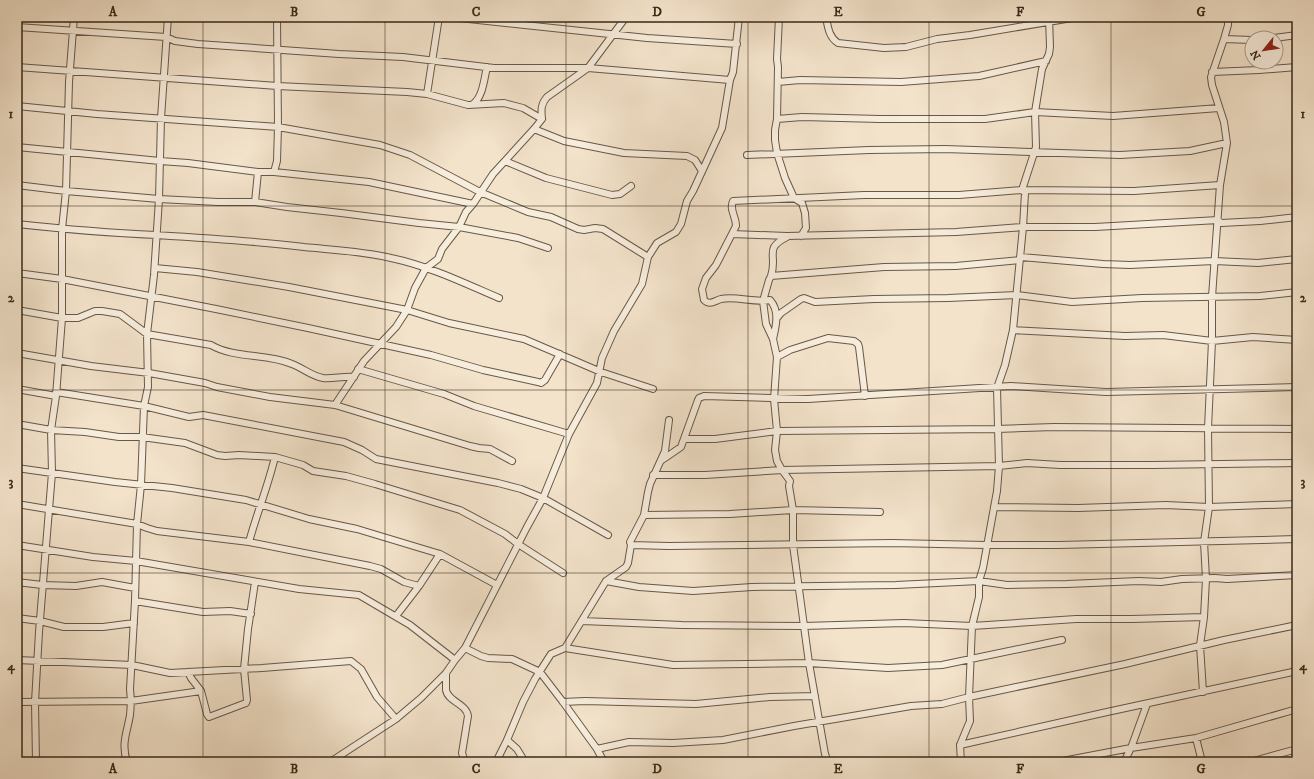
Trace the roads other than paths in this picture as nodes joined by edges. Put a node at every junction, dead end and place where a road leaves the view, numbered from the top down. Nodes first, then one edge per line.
1 (74, 17) edge
2 (168, 17) edge
3 (277, 17) edge
4 (440, 17) edge
5 (450, 17) edge
6 (626, 17) edge
7 (739, 17) edge
8 (779, 17) edge
9 (793, 17) edge
10 (826, 17) edge
11 (1078, 17) edge
12 (1228, 17) edge
13 (1049, 19) edge
14 (17, 27) edge
15 (73, 30) junction
16 (613, 34) junction
17 (1297, 35) edge
18 (166, 37) junction
19 (1284, 37) edge
20 (1224, 40) junction
21 (1244, 40) edge
22 (737, 44) junction
23 (276, 50) junction
24 (432, 60) junction
25 (1046, 61) junction
26 (17, 67) edge
27 (487, 67) junction
28 (1297, 67) edge
29 (588, 68) junction
30 (70, 70) junction
31 (1212, 72) junction
32 (163, 78) junction
33 (730, 80) junction
34 (778, 82) junction
35 (277, 86) junction
36 (427, 94) junction
37 (473, 104) junction
38 (17, 106) edge
39 (1219, 108) junction
40 (68, 110) junction
41 (1035, 112) junction
42 (161, 118) junction
43 (542, 119) junction
44 (777, 119) junction
45 (278, 127) junction
46 (534, 129) junction
47 (1227, 143) junction
48 (17, 147) edge
49 (67, 151) junction
50 (1034, 152) junction
51 (777, 153) junction
52 (747, 155) dead end
53 (160, 161) junction
54 (505, 161) junction
55 (702, 171) junction
56 (258, 172) junction
57 (274, 172) junction
58 (17, 185) edge
59 (1220, 185) junction
60 (631, 186) dead end
61 (1022, 190) junction
62 (66, 191) junction
63 (480, 192) junction
64 (159, 198) junction
65 (794, 198) junction
66 (255, 202) junction
67 (473, 204) junction
68 (1297, 217) edge
69 (1218, 220) junction
70 (17, 224) edge
71 (459, 227) junction
72 (1024, 227) junction
73 (62, 229) junction
74 (732, 234) junction
75 (157, 235) junction
76 (787, 236) junction
77 (801, 236) junction
78 (548, 248) dead end
79 (648, 257) junction
80 (1020, 259) junction
81 (1297, 259) edge
82 (1214, 261) junction
83 (155, 268) junction
84 (426, 268) junction
85 (17, 273) edge
86 (771, 276) junction
87 (62, 279) junction
88 (1297, 292) edge
89 (1017, 295) junction
90 (1212, 296) junction
91 (152, 297) junction
92 (499, 298) dead end
93 (763, 301) junction
94 (17, 310) edge
95 (407, 310) junction
96 (62, 318) junction
97 (777, 318) junction
98 (1013, 330) junction
99 (147, 334) junction
100 (773, 339) junction
101 (1297, 340) edge
102 (1212, 341) junction
103 (379, 344) junction
104 (17, 353) edge
105 (560, 354) junction
106 (777, 357) junction
107 (59, 360) junction
108 (358, 370) junction
109 (601, 372) junction
110 (148, 373) junction
111 (354, 377) junction
112 (1297, 387) edge
113 (997, 388) junction
114 (17, 389) edge
115 (653, 389) dead end
116 (1211, 389) junction
117 (56, 394) junction
118 (865, 396) junction
119 (774, 399) junction
120 (335, 405) junction
121 (144, 406) junction
122 (669, 420) dead end
123 (17, 424) edge
124 (1208, 428) junction
125 (997, 429) junction
126 (1297, 429) edge
127 (51, 430) junction
128 (777, 431) junction
129 (569, 434) junction
130 (142, 437) junction
131 (685, 439) junction
132 (275, 458) junction
133 (662, 460) junction
134 (512, 462) dead end
135 (1297, 463) edge
136 (1209, 465) junction
137 (999, 466) junction
138 (17, 468) edge
139 (782, 470) junction
140 (52, 473) junction
141 (653, 475) junction
142 (141, 485) junction
143 (543, 498) junction
144 (17, 504) edge
145 (1297, 504) edge
146 (261, 505) junction
147 (994, 507) junction
148 (1209, 507) junction
149 (48, 509) junction
150 (793, 510) junction
151 (880, 512) dead end
152 (644, 515) junction
153 (137, 524) junction
154 (608, 535) dead end
155 (1297, 539) edge
156 (249, 542) junction
157 (1204, 542) junction
158 (518, 544) junction
159 (17, 545) edge
160 (631, 545) junction
161 (793, 545) junction
162 (986, 545) junction
163 (45, 550) junction
164 (440, 554) junction
165 (136, 561) junction
166 (563, 573) dead end
167 (1297, 575) edge
168 (1206, 579) junction
169 (606, 581) junction
170 (979, 581) junction
171 (17, 582) edge
172 (255, 582) junction
173 (42, 585) junction
174 (497, 585) junction
175 (419, 586) junction
176 (799, 587) junction
177 (135, 588) junction
178 (136, 601) junction
179 (251, 614) junction
180 (396, 616) junction
181 (1204, 617) junction
182 (17, 618) edge
183 (40, 621) junction
184 (582, 621) junction
185 (134, 623) junction
186 (1297, 625) edge
187 (804, 626) junction
188 (972, 626) junction
189 (1062, 640) dead end
190 (1200, 645) junction
191 (465, 648) junction
192 (565, 648) junction
193 (970, 659) junction
194 (17, 660) edge
195 (37, 660) junction
196 (455, 660) junction
197 (809, 663) junction
198 (132, 665) junction
199 (244, 669) junction
200 (1297, 671) edge
201 (188, 672) junction
202 (540, 672) junction
203 (446, 673) junction
204 (201, 691) junction
205 (1203, 692) junction
206 (815, 696) junction
207 (969, 697) junction
208 (131, 701) junction
209 (17, 702) edge
210 (35, 702) junction
211 (563, 702) junction
212 (1147, 704) junction
213 (1297, 709) edge
214 (396, 719) junction
215 (820, 722) junction
216 (1196, 738) junction
217 (507, 740) junction
218 (960, 745) junction
219 (1131, 748) junction
220 (597, 749) junction
221 (1297, 749) edge
222 (36, 762) edge
223 (126, 762) edge
224 (330, 762) edge
225 (465, 762) edge
226 (496, 762) edge
227 (525, 762) edge
228 (604, 762) edge
229 (828, 762) edge
230 (961, 762) edge
231 (1057, 762) edge
232 (1124, 762) edge
233 (1202, 762) edge
234 (1250, 762) edge

1 - 15 street
2 - 18 street
3 - 23 street
4 - 24 street
5 - 16 street
6 - 16 street
7 - 22 street
8 - 9 street
8 - 34 street
10 - 13 street
11 - 13 street
12 - 20 street
13 - 25 street
14 - 15 street
15 - 18 street
15 - 30 street
16 - 22 street
16 - 29 street
17 - 19 street
18 - 23 street
18 - 32 street
20 - 21 street
20 - 31 street
22 - 33 street
23 - 24 street
23 - 35 street
24 - 27 street
24 - 36 street
25 - 34 street
25 - 41 street
26 - 30 street
27 - 29 street
27 - 37 street
28 - 31 street
29 - 33 street
29 - 43 street
30 - 32 street
30 - 40 street
31 - 39 street
32 - 35 street
32 - 42 street
33 - 55 street
34 - 44 street
35 - 36 street
35 - 45 street
36 - 37 street
37 - 43 street
38 - 40 street
39 - 41 street
39 - 47 street
40 - 42 street
40 - 49 street
41 - 44 street
41 - 50 street
42 - 45 street
42 - 53 street
43 - 46 street
44 - 51 street
45 - 57 street
45 - 63 street
46 - 54 street
46 - 55 street
47 - 50 street
47 - 59 street
48 - 49 street
49 - 53 street
49 - 62 street
50 - 51 street
50 - 61 street
51 - 52 street
51 - 65 street
53 - 56 street
53 - 64 street
54 - 60 street
54 - 63 street
55 - 79 street
56 - 57 street
56 - 66 street
57 - 67 street
58 - 62 street
59 - 61 street
59 - 69 street
61 - 65 street
61 - 72 street
62 - 64 street
62 - 73 street
63 - 67 street
63 - 79 street
64 - 66 street
64 - 75 street
65 - 74 street
65 - 77 street
66 - 71 street
67 - 71 street
68 - 69 street
69 - 72 street
69 - 82 street
70 - 73 street
71 - 78 street
71 - 84 street
72 - 77 street
72 - 80 street
73 - 75 street
73 - 87 street
74 - 76 street
74 - 93 street
75 - 83 street
75 - 84 street
76 - 77 street
76 - 86 street
79 - 109 street
80 - 82 street
80 - 86 street
80 - 89 street
81 - 82 street
82 - 90 street
83 - 91 street
83 - 95 street
84 - 92 street
84 - 95 street
85 - 87 street
86 - 93 street
87 - 91 street
87 - 96 street
88 - 90 street
89 - 90 street
89 - 97 street
89 - 98 street
90 - 102 street
91 - 99 street
91 - 103 street
93 - 97 street
93 - 100 street
94 - 96 street
95 - 103 street
95 - 105 street
96 - 99 street
96 - 107 street
97 - 100 street
98 - 102 street
98 - 113 street
99 - 110 street
99 - 111 street
100 - 106 street
101 - 102 street
102 - 116 street
103 - 105 street
103 - 108 street
104 - 107 street
105 - 109 street
106 - 118 street
106 - 119 street
107 - 110 street
107 - 117 street
108 - 111 street
108 - 129 street
109 - 115 street
109 - 129 street
110 - 120 street
110 - 121 street
111 - 120 street
112 - 116 street
113 - 116 street
113 - 118 street
113 - 125 street
114 - 117 street
116 - 124 street
117 - 121 street
117 - 127 street
118 - 119 street
119 - 128 street
119 - 131 street
120 - 134 street
121 - 130 street
121 - 143 street
122 - 133 street
123 - 127 street
124 - 125 street
124 - 126 street
124 - 136 street
125 - 128 street
125 - 137 street
127 - 130 street
127 - 140 street
128 - 131 street
128 - 139 street
129 - 143 street
130 - 132 street
130 - 142 street
131 - 133 street
132 - 146 street
132 - 158 street
133 - 141 street
135 - 136 street
136 - 137 street
136 - 148 street
137 - 139 street
137 - 147 street
138 - 140 street
139 - 141 street
139 - 150 street
140 - 142 street
140 - 149 street
141 - 152 street
142 - 146 street
142 - 153 street
143 - 154 street
143 - 158 street
144 - 149 street
145 - 148 street
146 - 156 street
146 - 164 street
147 - 148 street
147 - 162 street
148 - 157 street
149 - 153 street
149 - 163 street
150 - 151 street
150 - 152 street
150 - 161 street
152 - 160 street
153 - 156 street
153 - 165 street
155 - 157 street
156 - 175 street
157 - 162 street
157 - 168 street
158 - 166 street
158 - 174 street
159 - 163 street
160 - 161 street
160 - 169 street
161 - 162 street
161 - 176 street
162 - 170 street
163 - 165 street
163 - 173 street
164 - 174 street
164 - 175 street
165 - 172 street
165 - 177 street
167 - 168 street
168 - 170 street
168 - 181 street
169 - 176 street
169 - 184 street
170 - 176 street
170 - 188 street
171 - 173 street
172 - 179 street
172 - 180 street
173 - 177 street
173 - 183 street
174 - 191 street
175 - 180 street
176 - 187 street
177 - 178 street
178 - 179 street
178 - 185 street
179 - 199 street
180 - 196 street
181 - 188 street
181 - 190 street
182 - 183 street
183 - 185 street
183 - 195 street
184 - 187 street
184 - 192 street
185 - 198 street
186 - 190 street
187 - 188 street
187 - 197 street
188 - 193 street
189 - 193 street
190 - 205 street
190 - 207 street
191 - 196 street
191 - 202 street
192 - 197 street
192 - 202 street
193 - 197 street
193 - 207 street
194 - 195 street
195 - 198 street
195 - 210 street
196 - 203 street
197 - 206 street
198 - 201 street
198 - 208 street
199 - 201 street
199 - 204 street
199 - 214 street
200 - 205 street
201 - 204 street
202 - 211 street
202 - 217 street
203 - 214 street
203 - 225 street
204 - 208 street
205 - 212 street
206 - 211 street
206 - 215 street
207 - 215 street
207 - 218 street
208 - 210 street
208 - 223 street
209 - 210 street
210 - 222 street
211 - 220 street
212 - 218 street
212 - 219 street
213 - 216 street
214 - 224 street
215 - 220 street
215 - 229 street
216 - 219 street
216 - 233 street
217 - 226 street
217 - 227 street
218 - 230 street
219 - 231 street
219 - 232 street
220 - 228 street
221 - 234 street

